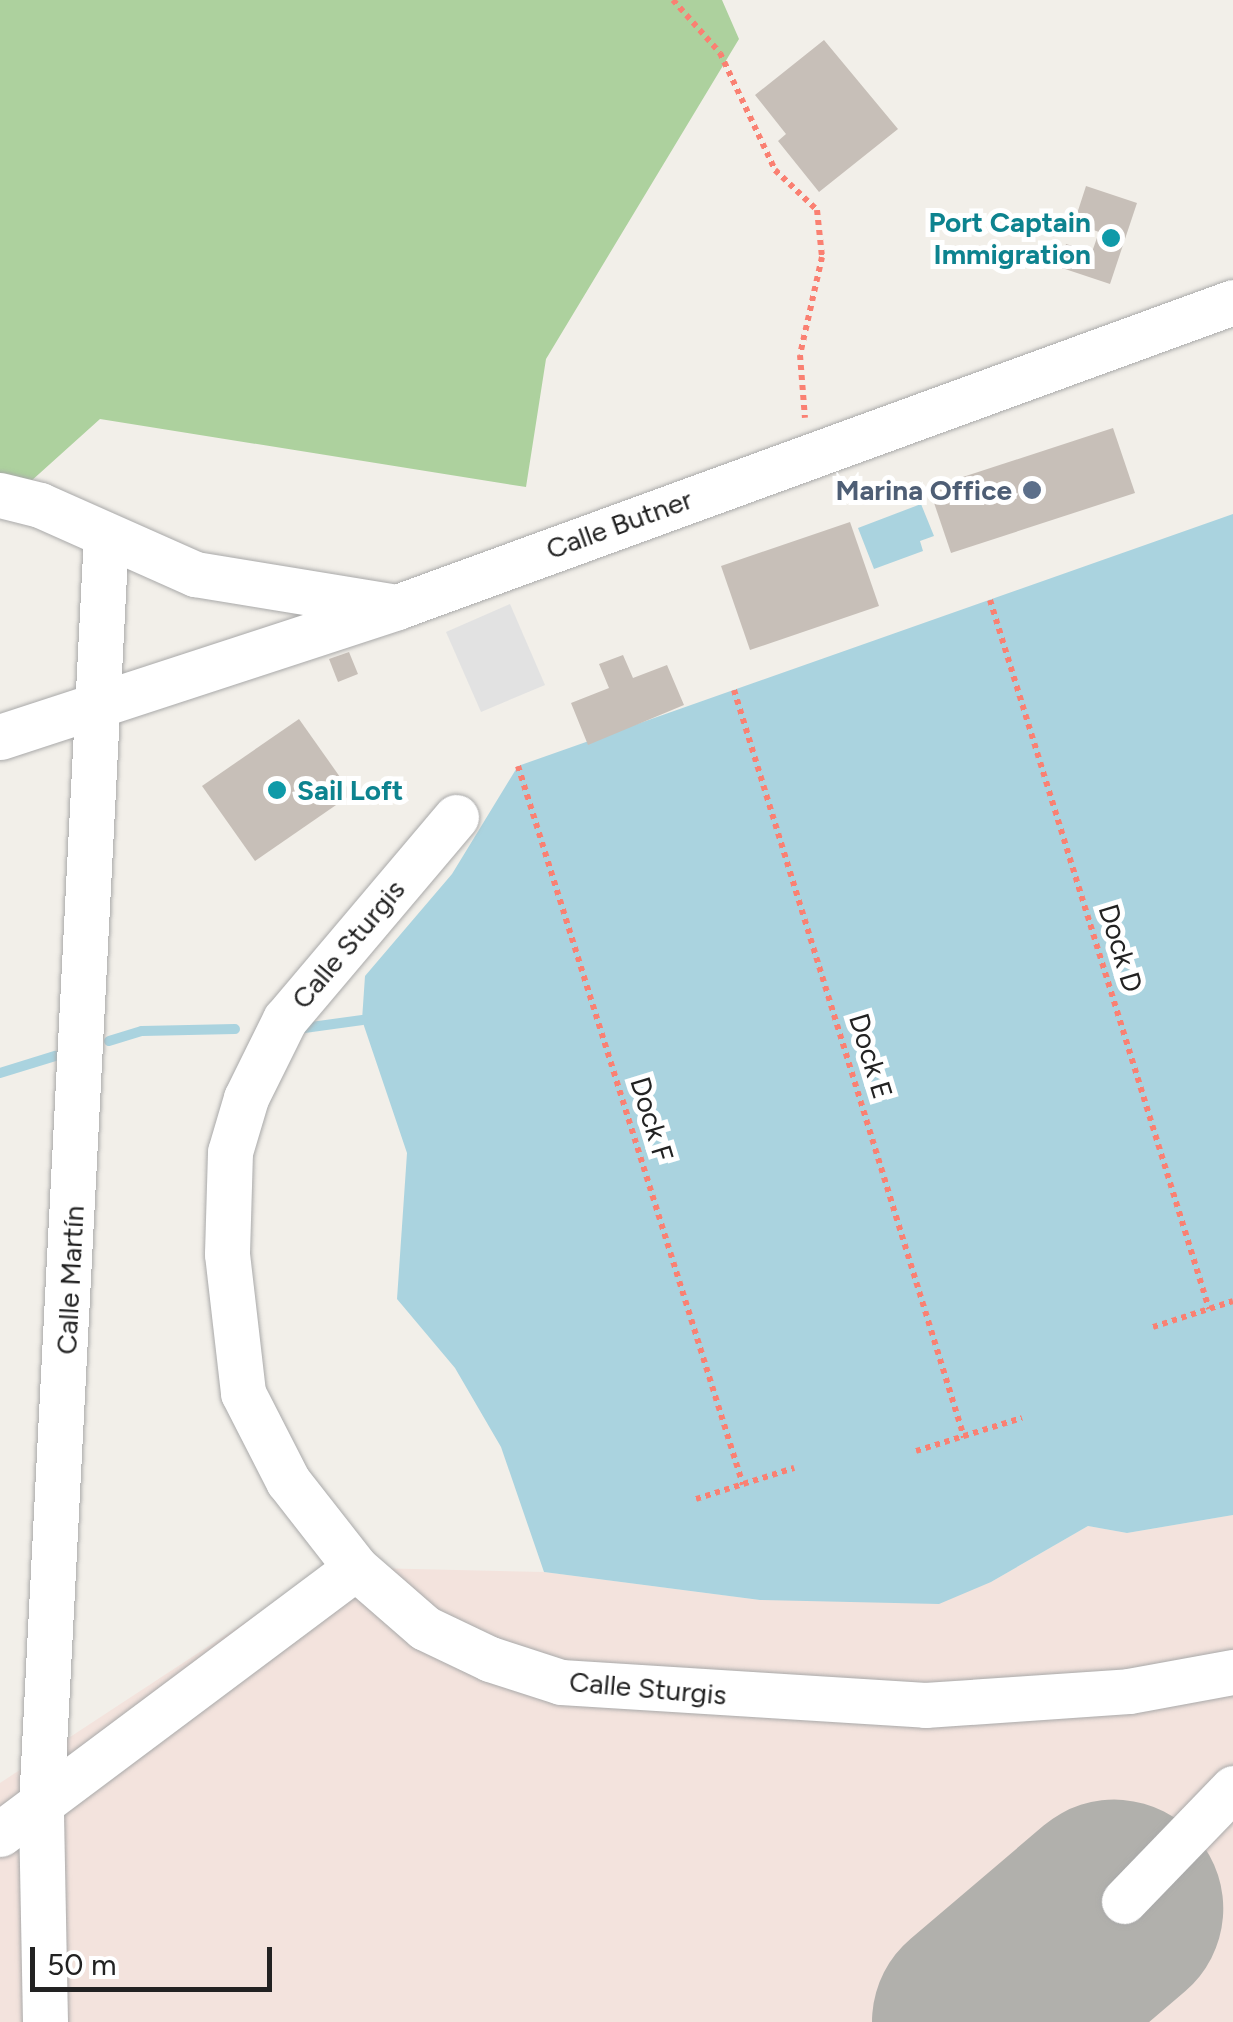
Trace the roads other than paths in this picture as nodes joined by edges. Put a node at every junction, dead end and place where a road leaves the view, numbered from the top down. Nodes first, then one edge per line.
1 (1233, 302) edge
2 (0, 495) edge
3 (106, 537) junction
4 (396, 607) junction
5 (101, 702) junction
6 (0, 737) edge
7 (456, 816) dead end
8 (356, 1568) junction
9 (1233, 1672) edge
10 (1233, 1788) edge
11 (41, 1805) junction
12 (0, 1834) edge
13 (1124, 1901) dead end
14 (45, 2022) edge

1 - 4 street, Calle Butner
2 - 3 street, Calle Butner
3 - 4 street, Calle Butner
3 - 5 street, Calle Martín
4 - 5 street
5 - 6 street
5 - 11 street, Calle Martín
7 - 8 street, Calle Sturgis
8 - 9 street, Calle Sturgis
8 - 11 street
10 - 13 street
11 - 12 street
11 - 14 street, Calle Martín

